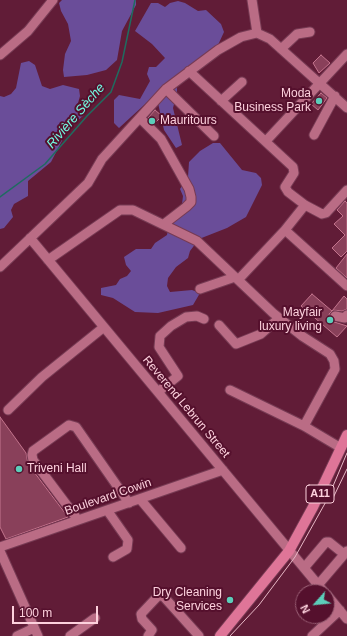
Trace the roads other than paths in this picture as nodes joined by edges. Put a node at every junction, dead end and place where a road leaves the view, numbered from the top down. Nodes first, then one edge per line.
1 (54, 0) edge
2 (252, 0) edge
3 (310, 32) dead end
4 (257, 33) junction
5 (281, 49) junction
6 (347, 54) edge
7 (0, 55) edge
8 (189, 71) junction
9 (242, 82) dead end
10 (320, 83) junction
11 (166, 89) junction
12 (334, 96) junction
13 (222, 100) junction
14 (346, 105) edge
15 (140, 118) junction
16 (314, 135) dead end
17 (214, 136) dead end
18 (266, 141) junction
19 (347, 190) edge
20 (304, 205) junction
21 (164, 224) junction
22 (285, 230) junction
23 (30, 238) junction
24 (48, 260) junction
25 (0, 266) edge
26 (237, 278) junction
27 (347, 286) edge
28 (200, 289) dead end
29 (347, 315) edge
30 (335, 316) dead end
31 (279, 318) junction
32 (204, 319) dead end
33 (219, 325) dead end
34 (104, 327) junction
35 (230, 390) dead end
36 (158, 392) junction
37 (8, 410) dead end
38 (304, 426) junction
39 (347, 435) edge
40 (342, 448) junction
41 (223, 470) junction
42 (140, 499) junction
43 (129, 503) junction
44 (108, 510) junction
45 (78, 520) junction
46 (0, 546) edge
47 (181, 548) dead end
48 (0, 551) edge
49 (290, 551) junction
50 (346, 553) edge
51 (113, 558) dead end
52 (304, 568) junction
53 (318, 584) edge
54 (325, 584) edge
55 (335, 604) edge
56 (340, 610) junction
57 (95, 618) dead end
58 (347, 619) edge
59 (36, 632) edge
60 (17, 636) edge
61 (70, 636) edge
62 (148, 636) edge
63 (199, 636) edge
64 (220, 636) edge
65 (312, 636) edge

1 - 7 street
2 - 4 street
3 - 5 street
4 - 5 street
4 - 8 street
5 - 10 street
6 - 10 street
8 - 11 street
8 - 13 street
9 - 13 street
10 - 12 street
10 - 18 street
11 - 15 street
11 - 17 street
12 - 14 street
12 - 16 street
13 - 18 street
15 - 21 street
15 - 23 street
18 - 20 street
19 - 20 street
20 - 22 street
21 - 24 street
21 - 26 street
22 - 26 street
22 - 27 street
23 - 24 street, Reverend Lebrun Street
23 - 25 street
24 - 34 street, Reverend Lebrun Street
26 - 28 street
26 - 31 street
29 - 30 street
31 - 33 street
31 - 38 street
32 - 36 street
34 - 36 street, Reverend Lebrun Street
34 - 37 street
35 - 38 street
36 - 41 street, Reverend Lebrun Street
38 - 40 street
39 - 40 main road, A11
40 - 49 main road, A11
41 - 42 street, Boulevard Cowin
41 - 49 street, Reverend Lebrun Street
42 - 43 street, Boulevard Cowin
42 - 47 street
43 - 44 street, Boulevard Cowin
43 - 45 street
44 - 45 street, Boulevard Cowin
44 - 51 street
45 - 46 street, Boulevard Cowin
48 - 59 street
49 - 52 street, Reverend Lebrun Street
49 - 64 main road, A11
50 - 52 street
50 - 54 street
52 - 53 street, Reverend Lebrun Street
55 - 56 street
56 - 58 street
56 - 65 street
57 - 61 street
59 - 60 street
62 - 63 street

